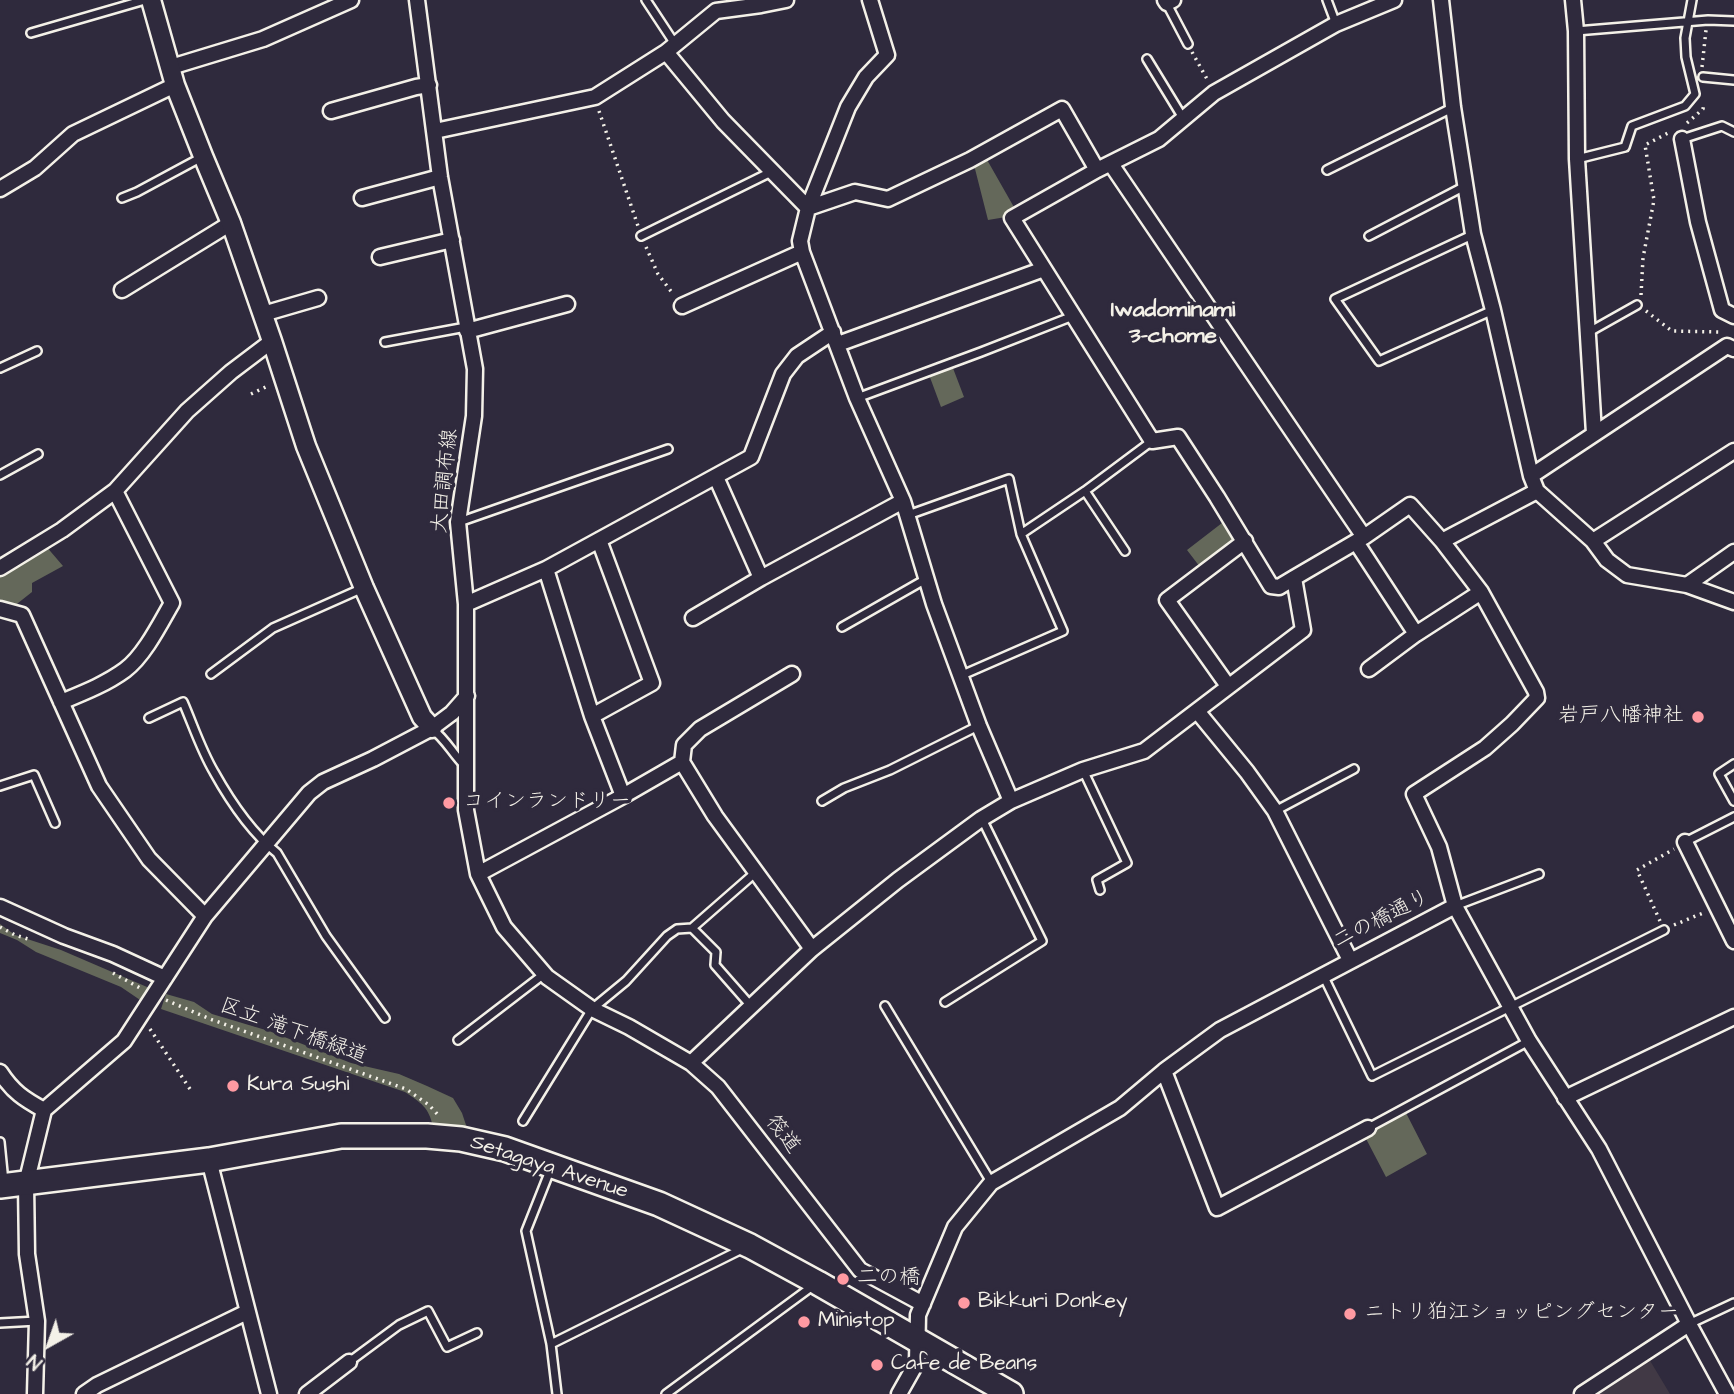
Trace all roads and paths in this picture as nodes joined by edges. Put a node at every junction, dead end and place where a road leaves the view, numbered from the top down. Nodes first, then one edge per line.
1 (145, 0) edge
2 (151, 0) edge
3 (351, 0) edge
4 (417, 0) edge
5 (646, 0) edge
6 (786, 0) edge
7 (870, 0) edge
8 (1327, 0) edge
9 (1394, 0) edge
10 (1441, 0) edge
11 (1573, 0) edge
12 (1692, 0) edge
13 (1168, 1) edge
14 (761, 3) edge
15 (1708, 20) junction
16 (1734, 21) edge
17 (1689, 22) junction
18 (1336, 24) junction
19 (1576, 31) junction
20 (31, 33) dead end
21 (1188, 44) joint
22 (671, 48) junction
23 (1147, 59) dead end
24 (171, 67) junction
25 (1703, 77) junction
26 (1734, 80) edge
27 (175, 85) junction
28 (429, 85) junction
29 (1214, 93) junction
30 (595, 97) junction
31 (1453, 107) junction
32 (331, 111) dead end
33 (1183, 119) junction
34 (435, 131) junction
35 (1734, 132) edge
36 (1677, 133) junction
37 (202, 156) junction
38 (1577, 159) junction
39 (1111, 164) junction
40 (1097, 170) junction
41 (1327, 170) dead end
42 (771, 172) junction
43 (440, 177) junction
44 (1465, 186) junction
45 (0, 189) edge
46 (122, 198) dead end
47 (362, 198) dead end
48 (808, 208) junction
49 (231, 223) junction
50 (1473, 234) junction
51 (641, 236) junction
52 (1369, 236) dead end
53 (452, 240) junction
54 (802, 252) junction
55 (380, 257) dead end
56 (1044, 269) junction
57 (122, 290) dead end
58 (318, 299) dead end
59 (566, 304) dead end
60 (1637, 305) dead end
61 (682, 306) joint
62 (1493, 310) junction
63 (263, 314) junction
64 (1073, 316) junction
65 (1734, 316) edge
66 (466, 329) junction
67 (1723, 332) dead end
68 (1587, 333) junction
69 (835, 338) junction
70 (272, 341) junction
71 (385, 342) dead end
72 (1734, 349) edge
73 (37, 351) dead end
74 (0, 368) edge
75 (858, 398) junction
76 (1594, 433) junction
77 (1152, 441) junction
78 (668, 449) dead end
79 (1734, 451) edge
80 (38, 454) dead end
81 (0, 475) edge
82 (1531, 476) junction
83 (716, 477) junction
84 (115, 491) junction
85 (1085, 491) junction
86 (1537, 491) junction
87 (906, 508) junction
88 (458, 522) junction
89 (1021, 534) junction
90 (1360, 539) junction
91 (599, 540) junction
92 (1245, 541) junction
93 (1442, 541) junction
94 (1593, 541) junction
95 (1125, 551) dead end
96 (1734, 552) edge
97 (0, 568) edge
98 (547, 569) junction
99 (761, 578) junction
100 (1294, 578) junction
101 (926, 579) junction
102 (1687, 585) junction
103 (364, 588) junction
104 (1481, 592) junction
105 (1734, 602) edge
106 (466, 604) junction
107 (0, 609) edge
108 (693, 618) dead end
109 (842, 627) dead end
110 (1416, 634) junction
111 (1369, 669) dead end
112 (211, 674) dead end
113 (792, 674) dead end
114 (960, 676) junction
115 (1228, 686) junction
116 (467, 696) junction
117 (61, 702) junction
118 (1197, 711) junction
119 (592, 716) junction
120 (149, 718) dead end
121 (979, 726) junction
122 (432, 728) junction
123 (682, 762) junction
124 (1734, 764) edge
125 (467, 768) junction
126 (1354, 769) dead end
127 (1083, 770) junction
128 (0, 786) edge
129 (623, 796) junction
130 (822, 801) dead end
131 (1011, 801) junction
132 (1734, 802) edge
133 (1275, 811) junction
134 (1734, 817) edge
135 (981, 819) junction
136 (55, 823) dead end
137 (1685, 842) junction
138 (265, 844) junction
139 (756, 872) junction
140 (478, 874) junction
141 (1539, 874) dead end
142 (1100, 890) dead end
143 (1455, 906) junction
144 (0, 907) edge
145 (1717, 907) junction
146 (205, 916) junction
147 (692, 928) junction
148 (1664, 930) junction
149 (1734, 941) edge
150 (812, 949) junction
151 (1350, 960) junction
152 (104, 968) dead end
153 (544, 973) junction
154 (1323, 975) junction
155 (165, 978) junction
156 (155, 995) junction
157 (945, 1002) dead end
158 (752, 1006) junction
159 (886, 1006) dead end
160 (1511, 1007) junction
161 (592, 1009) junction
162 (141, 1016) junction
163 (1734, 1017) edge
164 (385, 1018) dead end
165 (458, 1040) dead end
166 (1529, 1041) junction
167 (691, 1063) junction
168 (1164, 1071) junction
169 (0, 1072) edge
170 (192, 1092) dead end
171 (1565, 1098) junction
172 (44, 1110) junction
173 (523, 1121) dead end
174 (1368, 1128) joint
175 (461, 1139) junction
176 (0, 1142) edge
177 (209, 1160) junction
178 (552, 1165) junction
179 (991, 1183) junction
180 (10, 1185) edge
181 (750, 1246) junction
182 (818, 1283) junction
183 (1734, 1303) edge
184 (923, 1304) junction
185 (247, 1312) junction
186 (37, 1321) junction
187 (0, 1323) edge
188 (1689, 1324) junction
189 (477, 1334) dead end
190 (916, 1339) junction
191 (551, 1344) junction
192 (349, 1362) joint
193 (35, 1394) edge
194 (84, 1394) edge
195 (270, 1394) edge
196 (307, 1394) edge
197 (557, 1394) edge
198 (666, 1394) edge
199 (899, 1394) edge
200 (1011, 1394) edge
201 (1582, 1394) edge
202 (1727, 1394) edge

1 - 20 lane
2 - 24 street
3 - 24 street
4 - 28 street, 大田調布線
5 - 22 lane
6 - 14 street
7 - 48 street
8 - 18 lane
9 - 18 street
10 - 31 street
11 - 19 street
12 - 17 lane
13 - 21 lane
14 - 22 street
15 - 16 lane
15 - 17 lane
15 - 25 path
17 - 19 lane
17 - 38 lane
18 - 29 street
19 - 38 street
21 - 29 path
22 - 30 street
22 - 42 street
23 - 33 lane
24 - 27 street
25 - 26 lane
25 - 36 path
27 - 37 street
27 - 45 street
28 - 32 street
28 - 34 street, 大田調布線
29 - 33 street
30 - 34 street
30 - 51 path
31 - 41 lane
31 - 44 street
33 - 39 street
34 - 43 street, 大田調布線
35 - 36 lane
36 - 65 street
36 - 67 path
37 - 46 lane
37 - 49 street
38 - 68 street
39 - 40 street
39 - 90 street
40 - 48 street
40 - 56 street
42 - 48 street
42 - 51 lane
43 - 47 street
43 - 53 street, 大田調布線
44 - 50 street
44 - 52 lane
48 - 54 street
49 - 57 street
49 - 63 street
50 - 62 street
50 - 62 lane
51 - 61 path
53 - 55 street
53 - 66 street, 大田調布線
54 - 61 street
54 - 69 street
56 - 64 street
56 - 69 street
58 - 63 street
59 - 66 street
60 - 68 lane
62 - 82 street
63 - 70 street
64 - 75 lane
64 - 77 street
66 - 71 lane
66 - 88 street, 大田調布線
68 - 76 street
69 - 75 street
69 - 83 street
70 - 84 street
70 - 103 street
72 - 76 street
73 - 74 lane
75 - 87 street
76 - 82 street
77 - 85 lane
77 - 92 street
78 - 88 lane
79 - 94 street
80 - 81 lane
82 - 86 street
83 - 91 street
83 - 99 street
84 - 97 street
84 - 117 street
85 - 89 lane
85 - 95 lane
86 - 93 street
86 - 94 street
87 - 89 lane
87 - 99 street
87 - 101 street
88 - 106 street, 大田調布線
89 - 114 lane
90 - 93 street, 二の橋通り
90 - 100 street
90 - 110 street
91 - 98 street
91 - 119 street
92 - 100 street
92 - 115 street
93 - 104 street, 二の橋通り
94 - 102 street
96 - 102 street
98 - 106 street
98 - 119 street
99 - 108 street
100 - 115 street
101 - 109 lane
101 - 114 street
102 - 105 street
103 - 112 lane
103 - 122 street
104 - 110 street
104 - 143 street, 二の橋通り
106 - 116 street, 大田調布線
107 - 117 street
110 - 111 street
113 - 123 street
114 - 121 street
115 - 118 street
116 - 122 street
116 - 125 street, 大田調布線
117 - 146 street
118 - 127 street
118 - 133 street
119 - 129 street
120 - 138 lane
121 - 130 lane
121 - 131 street
122 - 125 lane
122 - 138 street
123 - 129 street
123 - 139 street
124 - 132 lane
125 - 140 street, 大田調布線
126 - 133 lane
127 - 131 street
127 - 142 lane
128 - 136 lane
129 - 140 street
131 - 135 street
133 - 151 street
134 - 137 lane
135 - 150 street
135 - 157 lane
137 - 145 street
137 - 148 path
138 - 146 street
138 - 164 lane
139 - 147 lane
139 - 150 street
140 - 153 street, 大田調布線
141 - 143 lane
143 - 151 street, 二の橋通り
143 - 160 street
144 - 155 street
145 - 148 path
145 - 149 street
146 - 155 street
147 - 158 lane
147 - 161 lane
148 - 160 lane
150 - 158 street
151 - 154 street, 二の橋通り
152 - 156 path, 区立 滝下橋緑道
153 - 161 street, 大田調布線
153 - 165 lane
154 - 160 lane
154 - 168 street, 二の橋通り
155 - 156 street
156 - 162 street
156 - 175 path, 区立 滝下橋緑道
158 - 167 street
159 - 179 lane
160 - 166 street
161 - 167 street, 筏道
161 - 173 lane
162 - 170 path
162 - 172 street
163 - 171 street
166 - 171 street
166 - 174 lane
167 - 184 street, 筏道
168 - 174 street
168 - 179 street, 二の橋通り
169 - 172 street
171 - 188 street
172 - 180 street
175 - 177 main road, Setagaya Avenue
175 - 178 main road, Setagaya Avenue
176 - 180 lane
177 - 180 main road, Setagaya Avenue
177 - 185 street
178 - 181 main road, Setagaya Avenue
178 - 191 lane
179 - 184 street, 二の橋通り
180 - 186 street
181 - 182 main road, Setagaya Avenue
181 - 191 lane
182 - 190 main road, Setagaya Avenue
182 - 198 lane
183 - 188 lane
184 - 190 street, 二の橋通り
185 - 194 street
185 - 195 street
186 - 187 lane
186 - 193 street
188 - 201 street
188 - 202 street
189 - 192 lane
190 - 199 street, 二の橋通り
190 - 200 main road, Setagaya Avenue
191 - 197 lane
192 - 196 street

